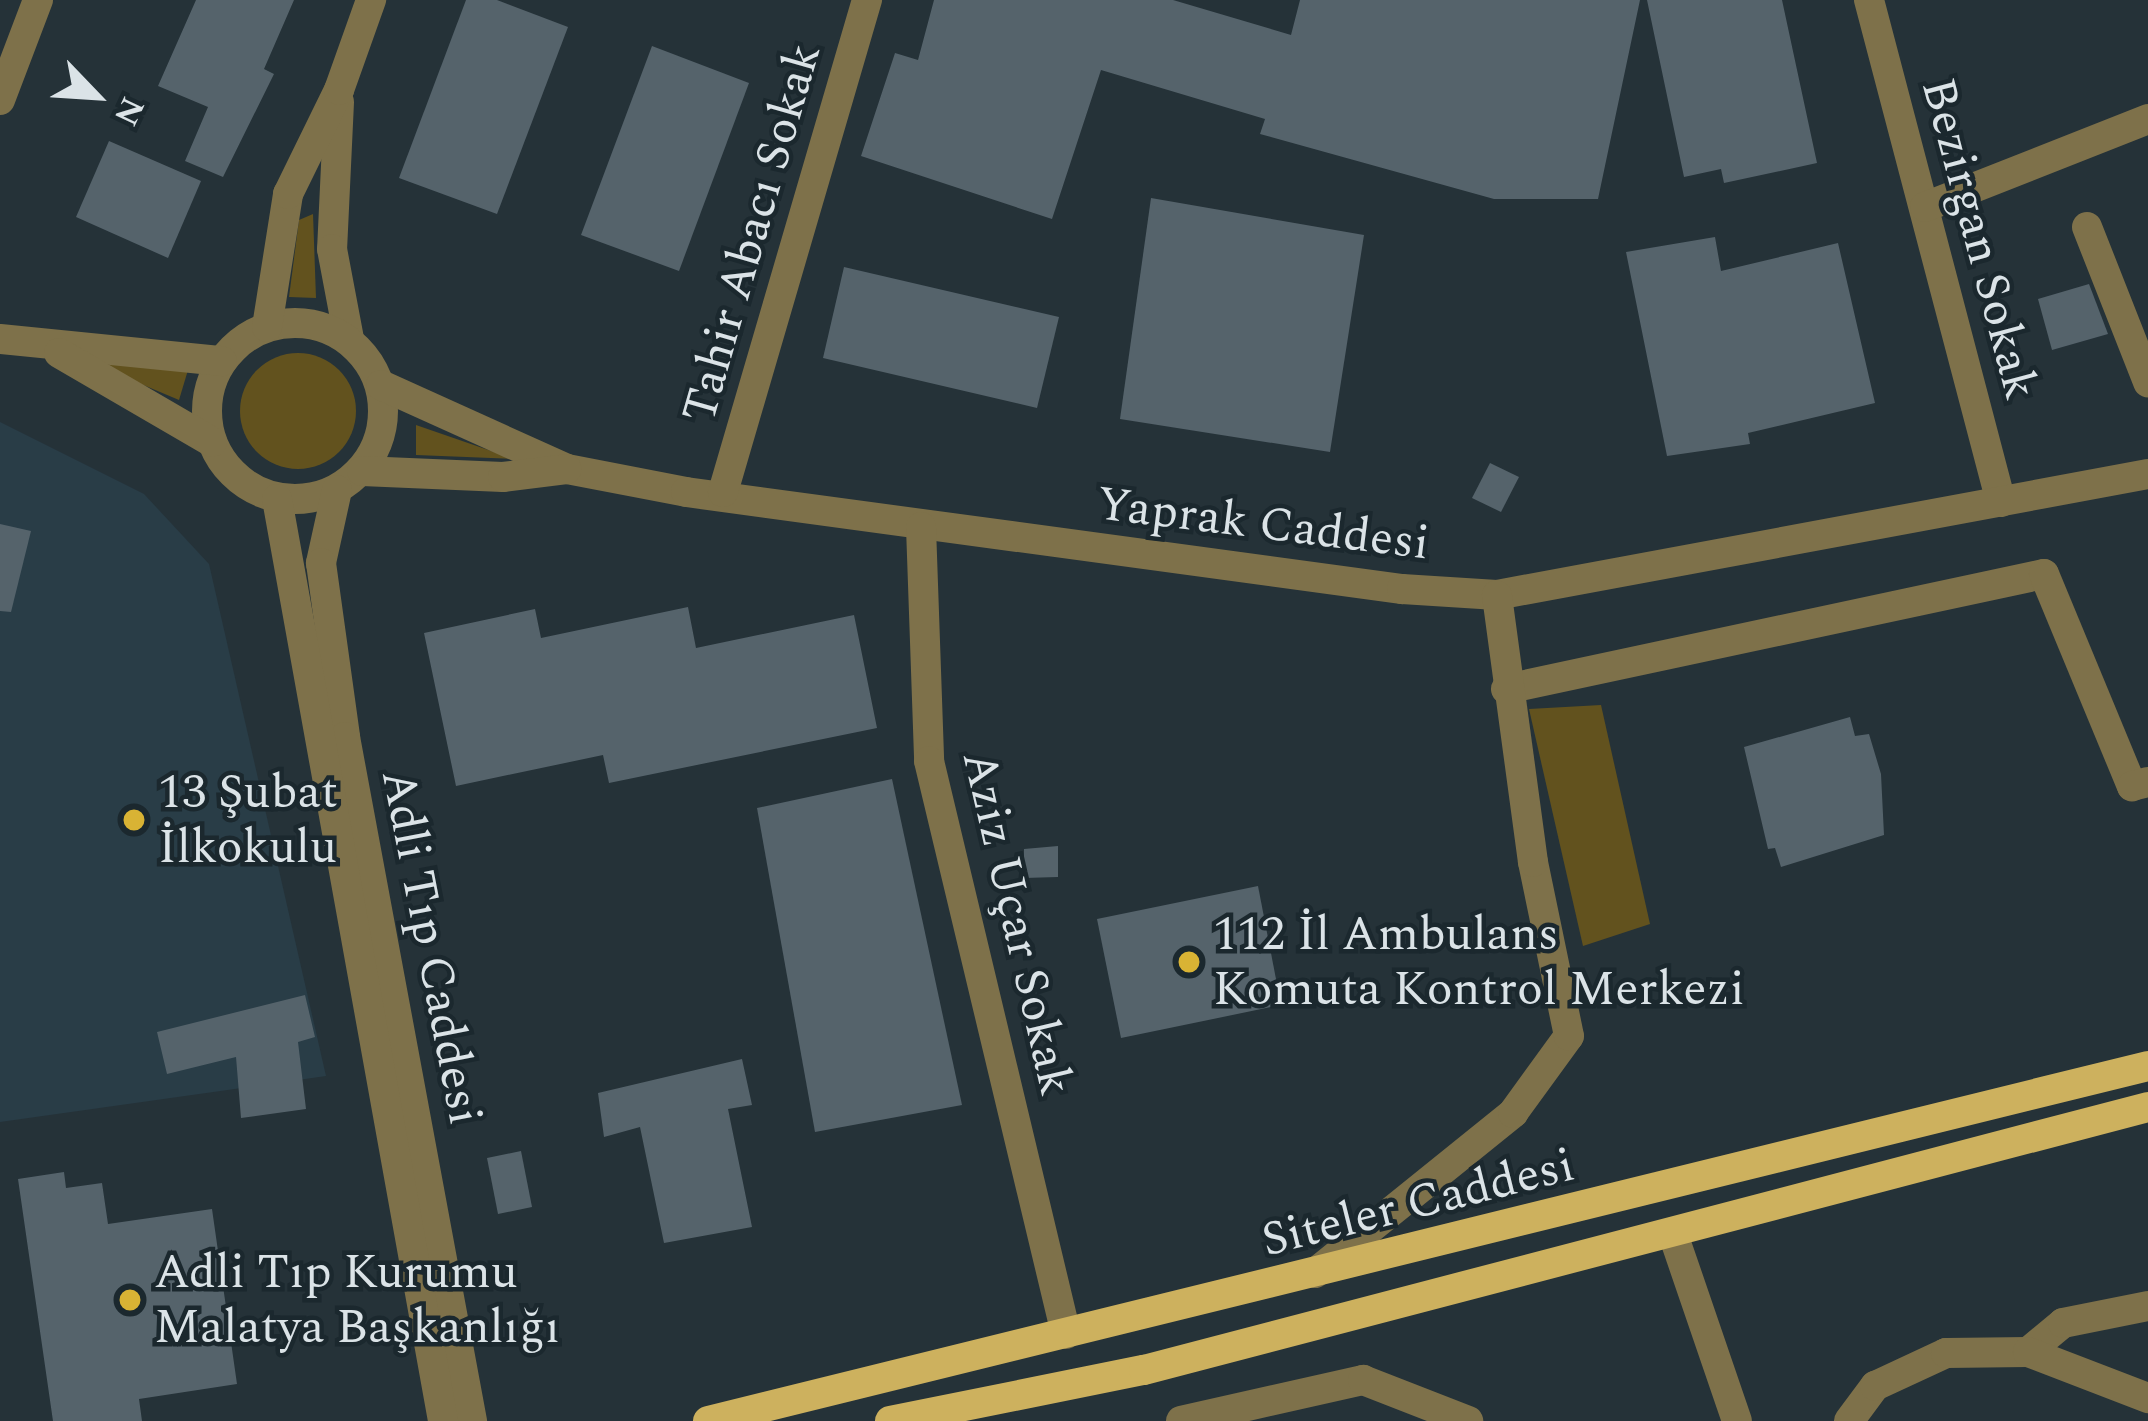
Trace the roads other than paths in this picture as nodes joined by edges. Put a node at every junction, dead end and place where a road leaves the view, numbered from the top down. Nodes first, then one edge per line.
1 (38, 0) edge
2 (371, 0) edge
3 (867, 0) edge
4 (1869, 0) edge
5 (340, 90) junction
6 (0, 100) edge
7 (2148, 119) edge
8 (1925, 207) junction
9 (2087, 227) dead end
10 (267, 327) junction
11 (0, 339) edge
12 (349, 339) junction
13 (48, 347) junction
14 (222, 361) junction
15 (2146, 370) edge
16 (381, 385) junction
17 (212, 442) junction
18 (567, 469) junction
19 (2148, 474) edge
20 (349, 481) junction
21 (723, 492) junction
22 (278, 499) junction
23 (2002, 502) junction
24 (921, 527) junction
25 (1497, 595) junction
26 (1506, 689) junction
27 (2148, 782) edge
28 (2148, 1066) edge
29 (2148, 1107) edge
30 (1674, 1237) junction
31 (1310, 1278) junction
32 (2148, 1306) edge
33 (1066, 1334) junction
34 (2028, 1352) junction
35 (2148, 1399) edge
36 (443, 1421) edge
37 (472, 1421) edge
38 (708, 1421) edge
39 (890, 1421) edge
40 (1181, 1421) edge
41 (1468, 1421) edge
42 (1737, 1421) edge
43 (1850, 1421) edge

1 - 6 street
2 - 5 street
3 - 21 street, Tahir Abacı Sokak
4 - 8 street, Bezirgan Sokak
5 - 10 street
5 - 12 street
7 - 8 street
8 - 23 street, Bezirgan Sokak
9 - 15 street
10 - 12 street
10 - 14 street
11 - 13 street
12 - 16 street
13 - 14 street
13 - 17 street
14 - 17 street
16 - 18 street, Yaprak Caddesi
16 - 20 street, Adli Tıp Caddesi
17 - 22 street
18 - 20 street
18 - 21 street, Yaprak Caddesi
19 - 23 street, Yaprak Caddesi
20 - 22 street
20 - 37 street, Adli Tıp Caddesi
21 - 24 street, Yaprak Caddesi
22 - 36 street, Adli Tıp Caddesi
23 - 25 street, Yaprak Caddesi
24 - 25 street, Yaprak Caddesi
24 - 33 street, Aziz Uçar Sokak
25 - 26 street
26 - 27 street
26 - 31 street
28 - 31 main road, Siteler Caddesi
29 - 30 main road, Siteler Caddesi
30 - 39 main road, Siteler Caddesi
30 - 42 street
31 - 33 main road, Siteler Caddesi
32 - 34 street
33 - 38 main road, Siteler Caddesi
34 - 35 street
34 - 43 street
40 - 41 street

